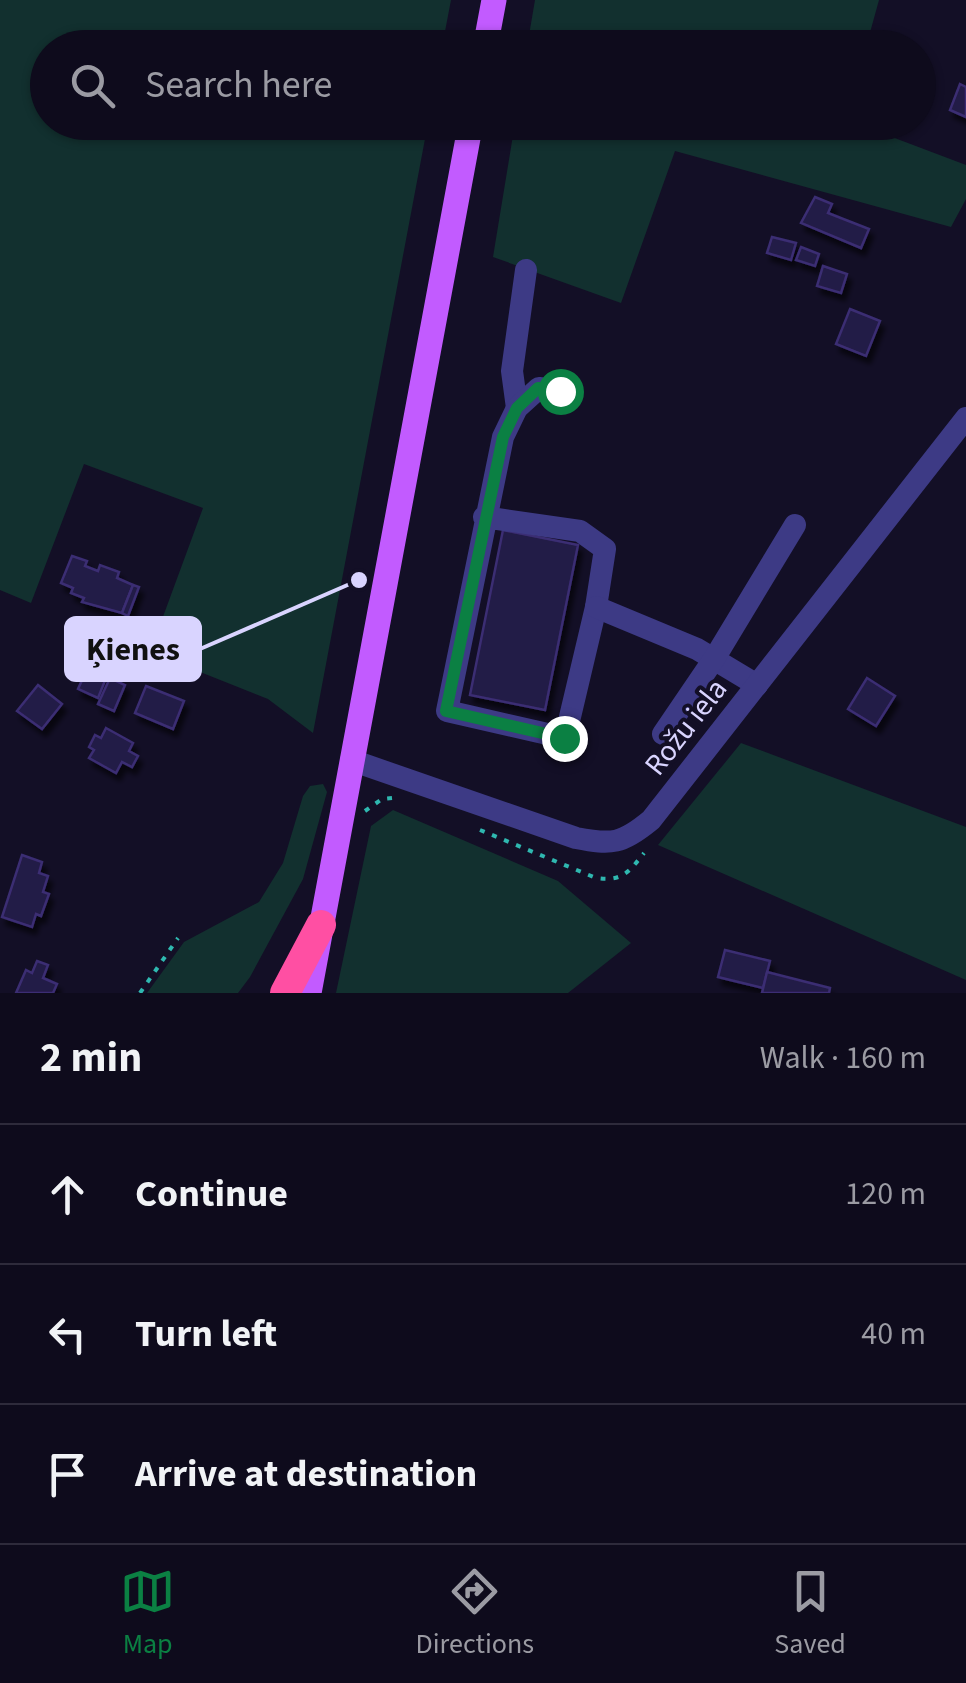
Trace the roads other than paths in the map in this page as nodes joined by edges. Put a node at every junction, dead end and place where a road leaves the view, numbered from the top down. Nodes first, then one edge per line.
1 (494, 0) edge
2 (488, 30) edge
3 (469, 140) edge
4 (526, 270) dead end
5 (560, 391) dead end
6 (517, 408) junction
7 (966, 418) edge
8 (484, 517) junction
9 (796, 524) dead end
10 (596, 607) junction
11 (714, 659) junction
12 (757, 685) junction
13 (663, 734) dead end
14 (352, 760) junction
15 (320, 925) junction
16 (285, 993) edge
17 (309, 993) edge

1 - 2 main road
3 - 14 main road
4 - 6 street
5 - 6 street
6 - 8 street
7 - 12 street, Rožu iela
8 - 10 street
8 - 10 street
9 - 11 street
10 - 11 street
11 - 12 street
11 - 13 street
12 - 14 street, Rožu iela
14 - 15 main road
15 - 16 highway
15 - 17 main road

